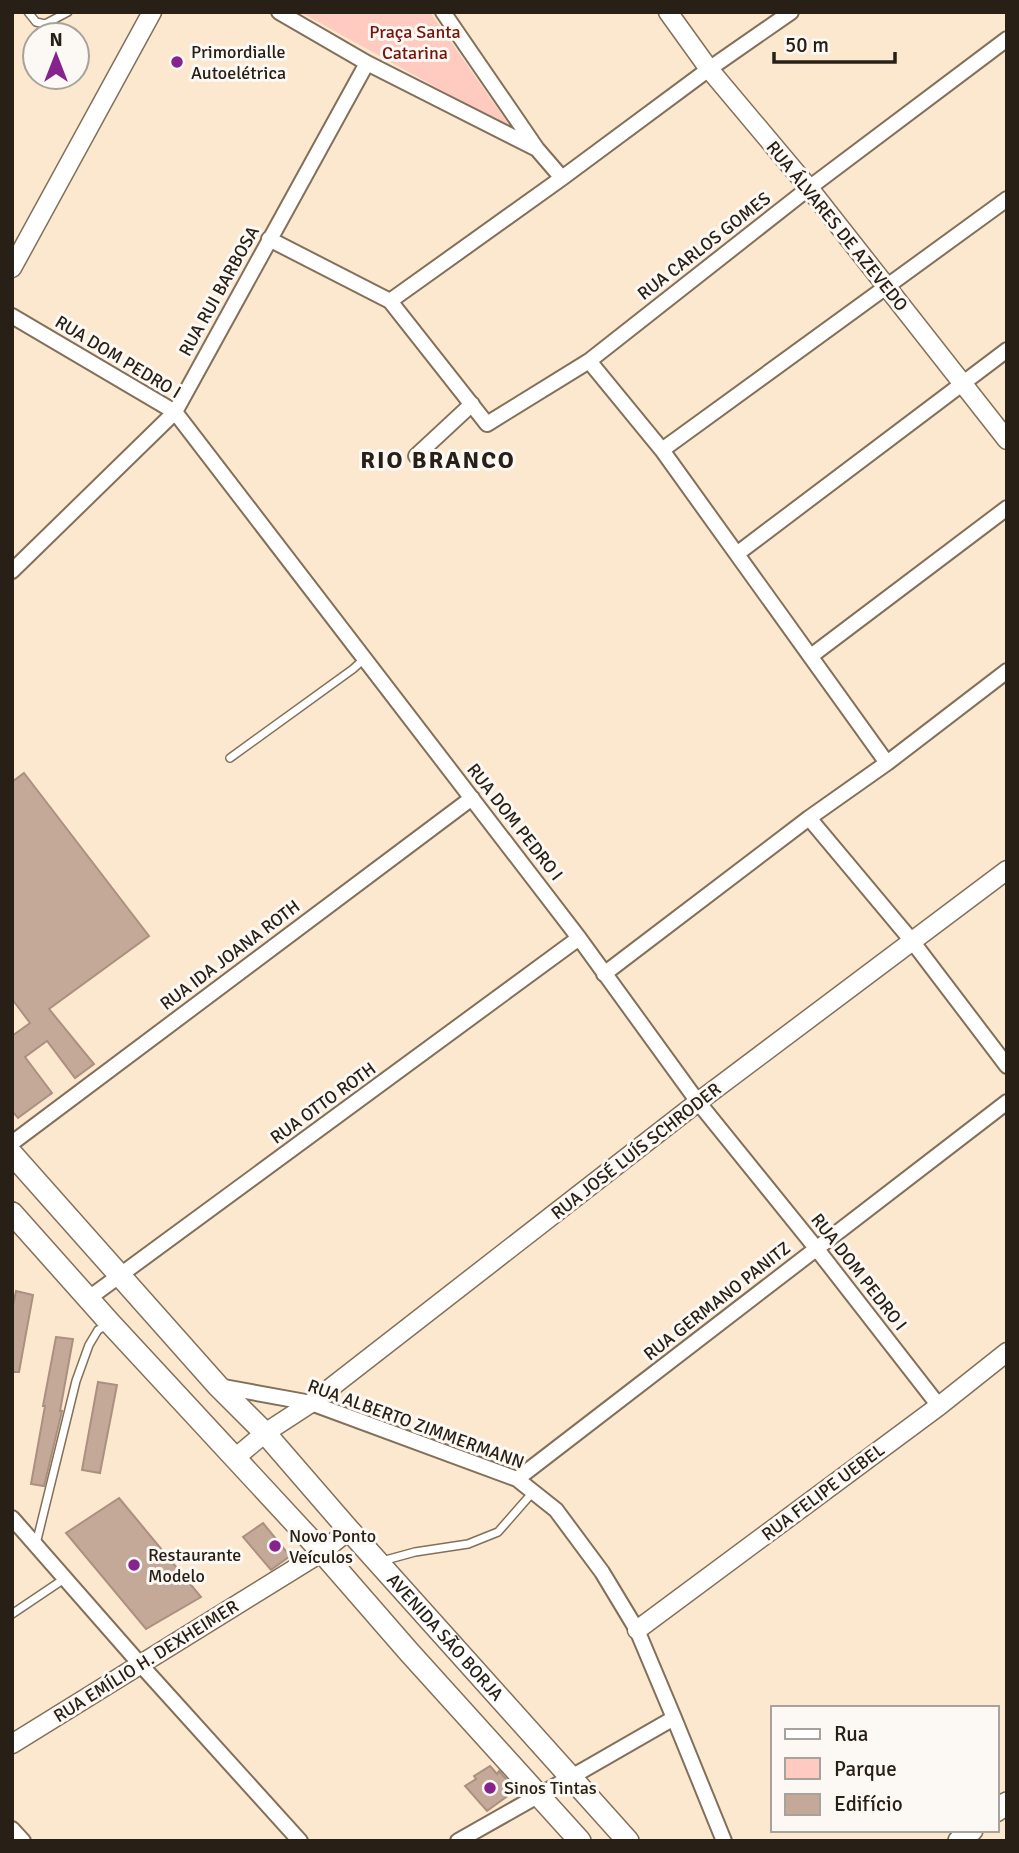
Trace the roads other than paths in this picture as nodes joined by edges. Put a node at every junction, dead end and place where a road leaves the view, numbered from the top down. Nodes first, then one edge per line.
1 (28, 12) edge
2 (68, 12) edge
3 (152, 12) edge
4 (279, 12) edge
5 (443, 12) edge
6 (668, 12) edge
7 (791, 12) edge
8 (1007, 39) edge
9 (367, 63) junction
10 (709, 69) junction
11 (537, 149) junction
12 (562, 178) junction
13 (809, 188) junction
14 (1007, 199) edge
15 (269, 239) junction
16 (12, 268) edge
17 (886, 288) junction
18 (390, 301) junction
19 (12, 316) edge
20 (1007, 350) edge
21 (589, 360) junction
22 (963, 383) junction
23 (471, 404) junction
24 (175, 412) junction
25 (1007, 440) edge
26 (662, 450) junction
27 (416, 456) dead end
28 (1007, 508) edge
29 (738, 553) junction
30 (12, 571) edge
31 (811, 656) junction
32 (364, 658) junction
33 (1007, 671) edge
34 (230, 758) dead end
35 (887, 763) junction
36 (472, 798) junction
37 (809, 818) junction
38 (1007, 870) edge
39 (579, 938) junction
40 (912, 941) junction
41 (604, 974) junction
42 (1007, 1066) edge
43 (698, 1102) junction
44 (1007, 1102) edge
45 (12, 1143) edge
46 (12, 1154) edge
47 (13, 1216) edge
48 (817, 1248) junction
49 (119, 1276) junction
50 (89, 1298) junction
51 (110, 1323) junction
52 (1007, 1352) edge
53 (218, 1386) junction
54 (311, 1403) junction
55 (939, 1406) junction
56 (265, 1433) junction
57 (234, 1458) junction
58 (517, 1479) junction
59 (533, 1492) junction
60 (12, 1518) edge
61 (349, 1530) junction
62 (36, 1545) junction
63 (322, 1552) junction
64 (377, 1562) junction
65 (64, 1579) junction
66 (12, 1614) edge
67 (637, 1630) junction
68 (140, 1664) junction
69 (674, 1717) junction
70 (12, 1744) edge
71 (572, 1777) junction
72 (538, 1795) junction
73 (12, 1829) edge
74 (23, 1841) edge
75 (300, 1841) edge
76 (458, 1841) edge
77 (580, 1841) edge
78 (628, 1841) edge
79 (724, 1841) edge

1 - 2 lane
3 - 16 street
4 - 9 street
5 - 11 street
6 - 10 street, RUA ÁLVARES DE AZEVEDO
7 - 10 street
8 - 13 street, RUA CARLOS GOMES
9 - 11 street
9 - 15 street, RUA RUI BARBOSA
10 - 12 street
10 - 13 street, RUA ÁLVARES DE AZEVEDO
11 - 12 street
12 - 18 street
13 - 17 street, RUA ÁLVARES DE AZEVEDO
13 - 21 street, RUA CARLOS GOMES
14 - 17 street
15 - 18 street
15 - 24 street, RUA RUI BARBOSA
17 - 22 street, RUA ÁLVARES DE AZEVEDO
17 - 26 street
18 - 23 street
19 - 24 street, RUA DOM PEDRO I
20 - 22 street
21 - 23 street, RUA CARLOS GOMES
21 - 26 street
22 - 25 street, RUA ÁLVARES DE AZEVEDO
22 - 29 street
23 - 27 street
24 - 30 street, RUA RUI BARBOSA
24 - 32 street, RUA DOM PEDRO I
26 - 29 street
28 - 31 street
29 - 31 street
31 - 35 street
32 - 34 lane
32 - 36 street, RUA DOM PEDRO I
33 - 35 street
35 - 37 street
36 - 39 street, RUA DOM PEDRO I
36 - 45 street, RUA IDA JOANA ROTH
37 - 40 street
37 - 41 street
38 - 40 street, RUA JOSÉ LUÍS SCHRODER
39 - 41 street, RUA DOM PEDRO I
39 - 49 street, RUA OTTO ROTH
40 - 42 street
40 - 43 street, RUA JOSÉ LUÍS SCHRODER
41 - 43 street, RUA DOM PEDRO I
43 - 48 street, RUA DOM PEDRO I
43 - 54 street, RUA JOSÉ LUÍS SCHRODER
44 - 48 street, RUA GERMANO PANITZ
46 - 49 main road, AVENIDA SÃO BORJA
47 - 50 main road, AVENIDA SÃO BORJA
48 - 55 street, RUA DOM PEDRO I
48 - 58 street, RUA GERMANO PANITZ
49 - 50 street, RUA OTTO ROTH
49 - 53 main road, AVENIDA SÃO BORJA
50 - 51 main road, AVENIDA SÃO BORJA
51 - 57 main road, AVENIDA SÃO BORJA
51 - 62 lane
52 - 55 street, RUA FELIPE UEBEL
53 - 54 street, RUA ALBERTO ZIMMERMANN
53 - 56 main road, AVENIDA SÃO BORJA
54 - 56 street, RUA JOSÉ LUÍS SCHRODER
54 - 58 street, RUA ALBERTO ZIMMERMANN
55 - 67 street, RUA FELIPE UEBEL
56 - 57 street
56 - 61 main road, AVENIDA SÃO BORJA
57 - 63 main road, AVENIDA SÃO BORJA
58 - 59 street, RUA ALBERTO ZIMMERMANN
59 - 64 lane
59 - 67 street, RUA ALBERTO ZIMMERMANN
60 - 62 street
61 - 63 street, RUA EMÍLIO H. DEXHEIMER
61 - 64 main road, AVENIDA SÃO BORJA
62 - 65 street
63 - 68 street, RUA EMÍLIO H. DEXHEIMER
63 - 72 main road, AVENIDA SÃO BORJA
64 - 71 main road, AVENIDA SÃO BORJA
65 - 66 lane
65 - 68 street
67 - 69 street, RUA ALBERTO ZIMMERMANN
68 - 70 street, RUA EMÍLIO H. DEXHEIMER
68 - 75 street
69 - 71 street
69 - 79 street, RUA ALBERTO ZIMMERMANN
71 - 72 street
71 - 78 main road, AVENIDA SÃO BORJA
72 - 76 street
72 - 77 main road, AVENIDA SÃO BORJA
73 - 74 street

